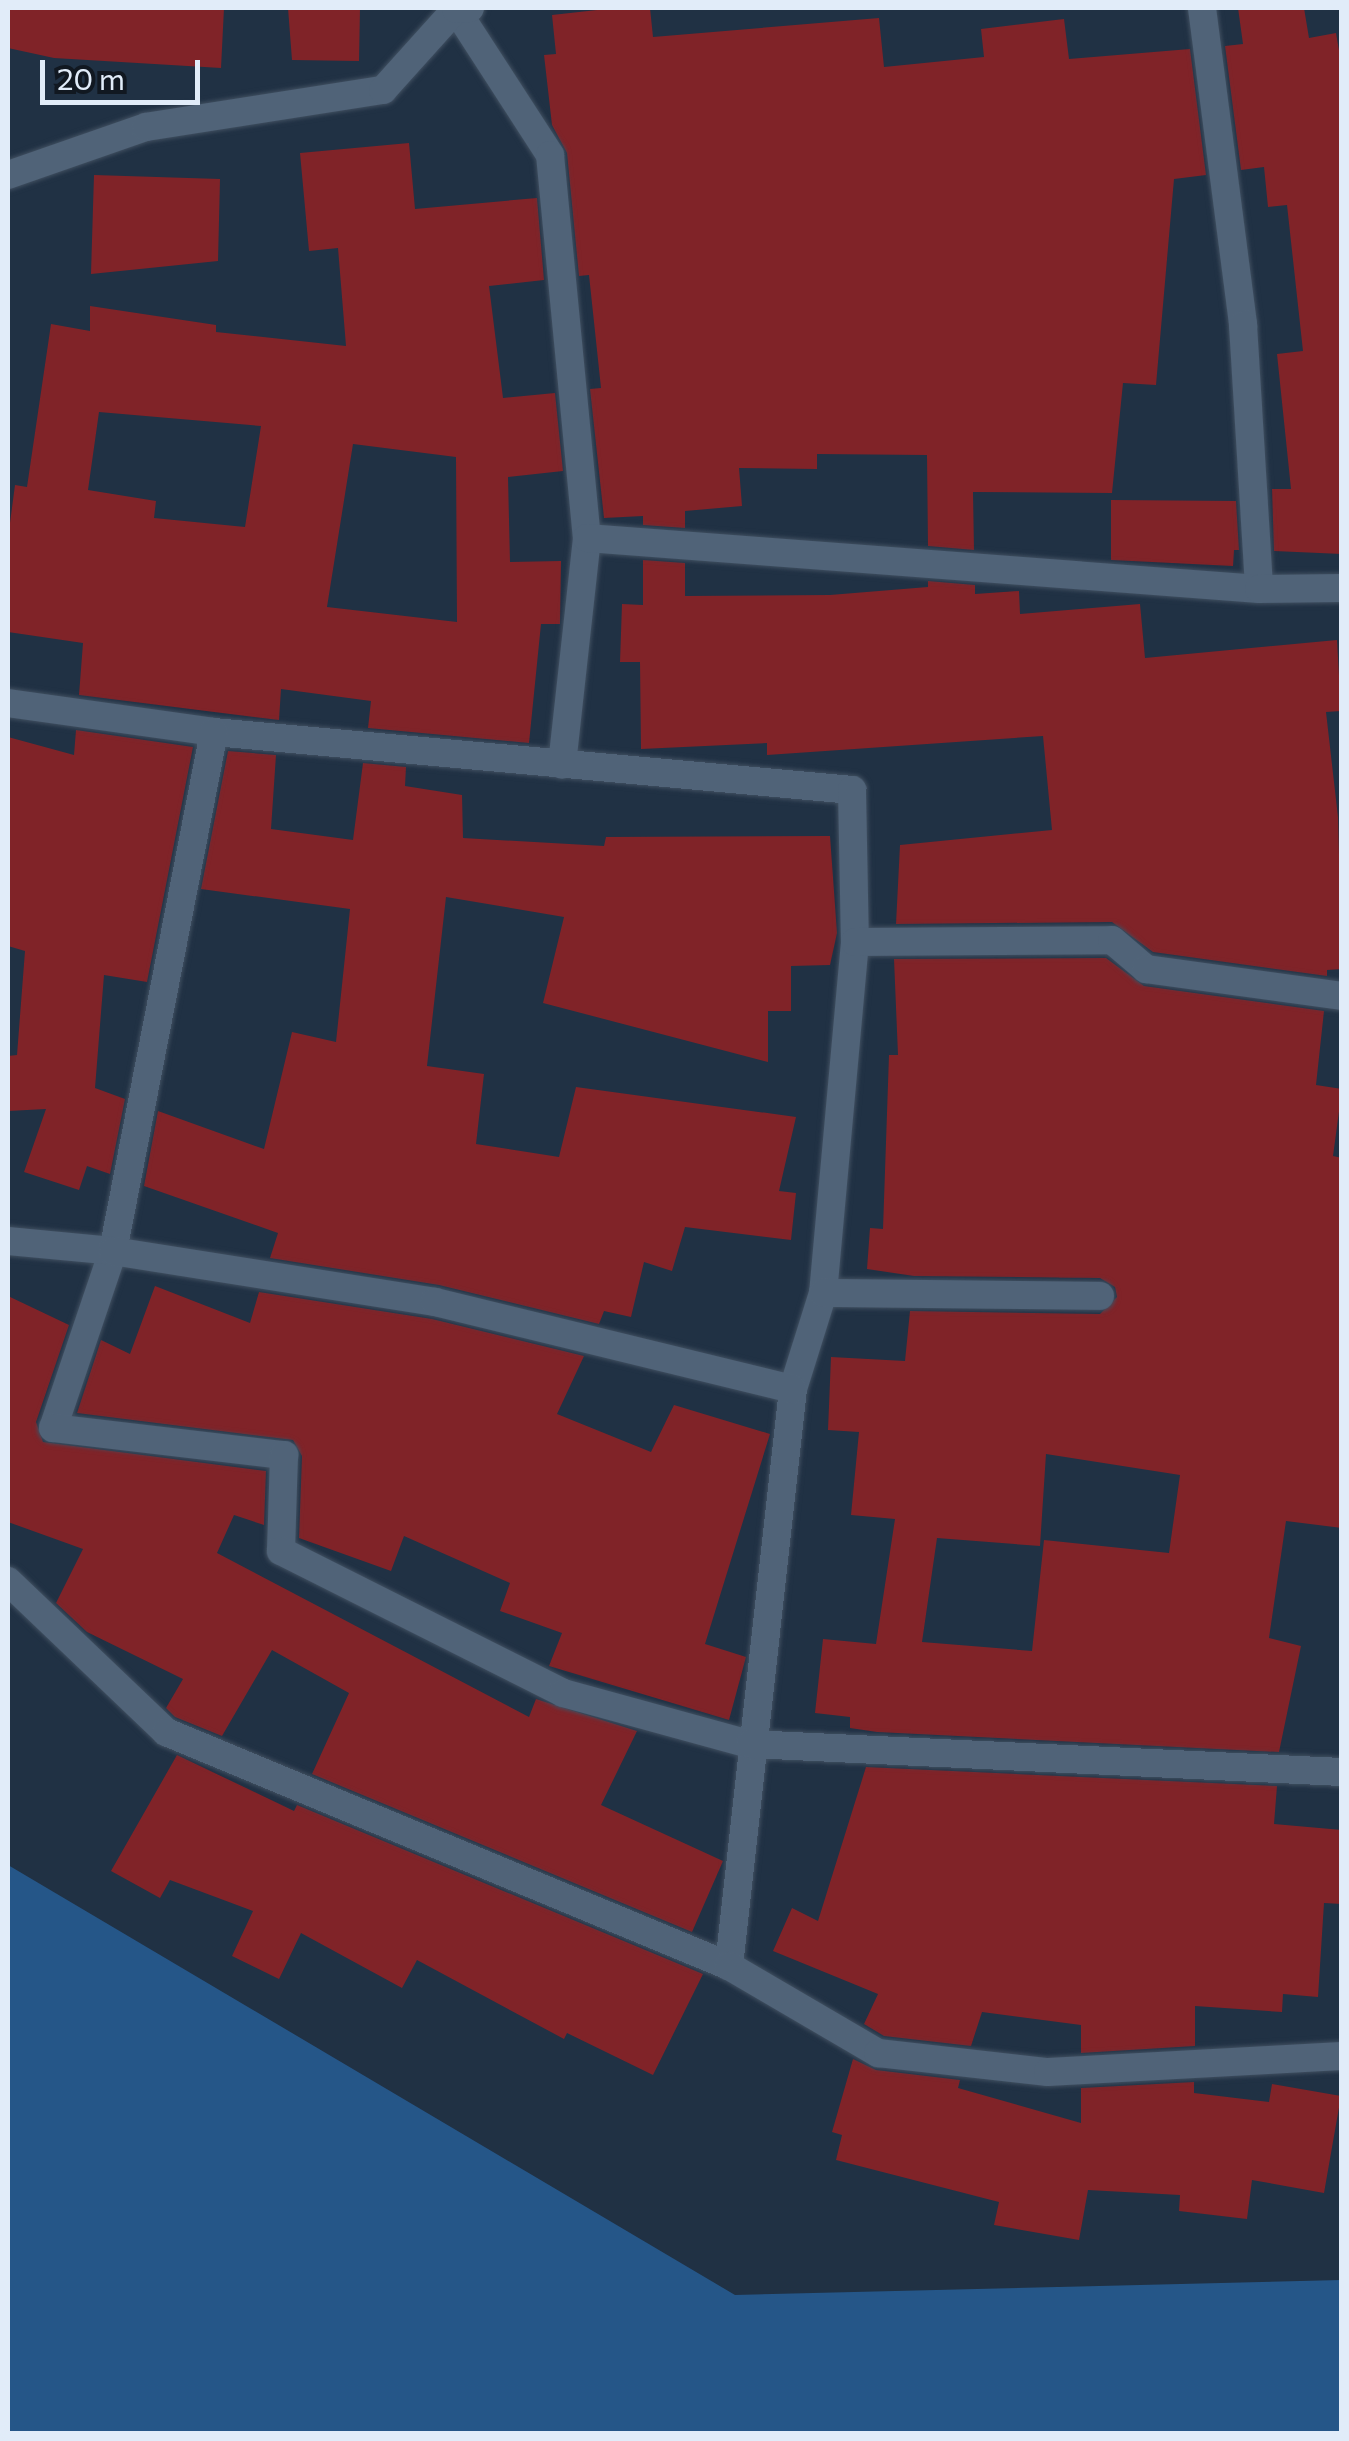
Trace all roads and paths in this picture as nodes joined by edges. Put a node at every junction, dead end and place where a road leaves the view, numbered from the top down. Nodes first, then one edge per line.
1 (456, 8) edge
2 (471, 8) edge
3 (1202, 8) edge
4 (8, 175) edge
5 (587, 538) junction
6 (1342, 588) edge
7 (1259, 589) junction
8 (8, 703) edge
9 (214, 732) junction
10 (562, 765) junction
11 (855, 942) junction
12 (1342, 996) edge
13 (8, 1241) edge
14 (114, 1250) junction
15 (824, 1292) junction
16 (1100, 1296) dead end
17 (793, 1389) junction
18 (8, 1581) edge
19 (750, 1744) junction
20 (1342, 1772) edge
21 (729, 1966) junction
22 (1342, 2056) edge

1 - 2 street
1 - 4 street
1 - 5 street
3 - 7 street
5 - 7 street
5 - 10 street
6 - 7 street
8 - 9 street
9 - 10 street
9 - 14 street
10 - 11 street
11 - 12 street
11 - 15 street
13 - 14 street
14 - 17 street
14 - 19 street
15 - 16 street
15 - 17 street
17 - 19 street
18 - 21 street
19 - 20 street
19 - 21 street
21 - 22 street

